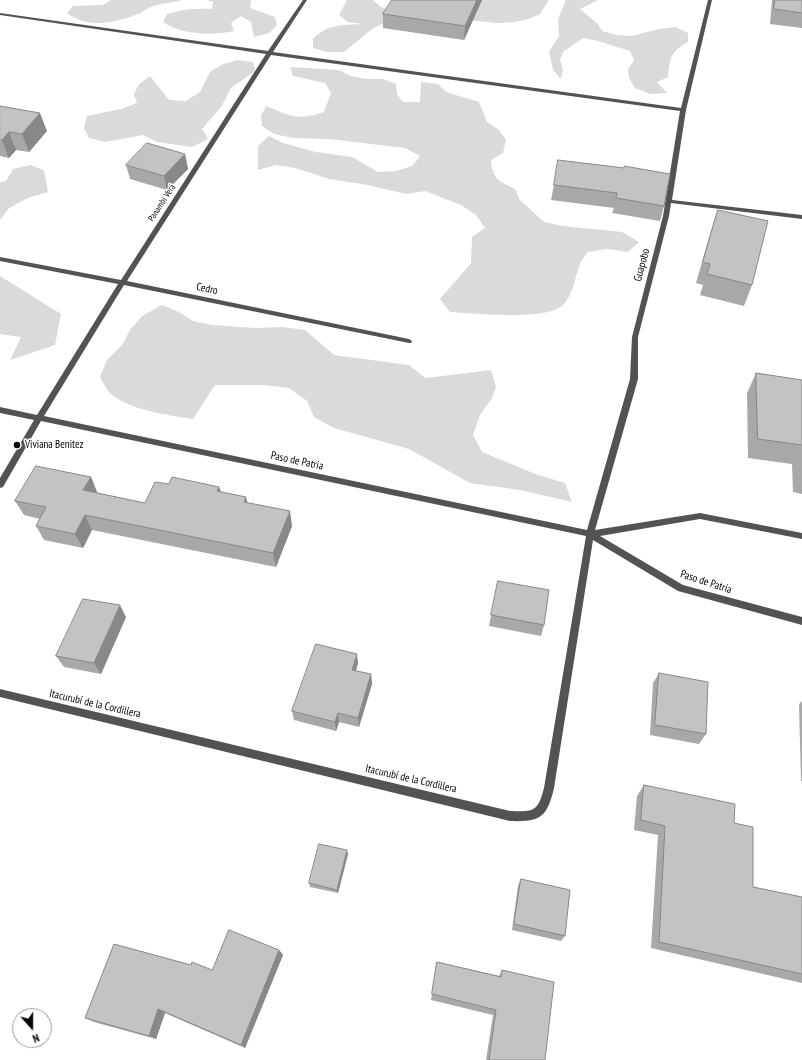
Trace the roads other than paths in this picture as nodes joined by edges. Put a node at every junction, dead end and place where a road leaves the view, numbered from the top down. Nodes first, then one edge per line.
1 (305, 0) edge
2 (710, 0) edge
3 (0, 14) edge
4 (270, 53) junction
5 (683, 110) junction
6 (668, 201) junction
7 (802, 217) edge
8 (0, 259) edge
9 (122, 282) junction
10 (409, 341) dead end
11 (0, 410) edge
12 (39, 418) junction
13 (0, 485) edge
14 (590, 534) junction
15 (802, 536) edge
16 (802, 621) edge
17 (0, 693) edge

1 - 4 street, Panambí Verá
2 - 5 street, Guapobo
3 - 4 street
4 - 5 street
4 - 9 street, Panambí Verá
5 - 6 street, Guapobo
6 - 7 street
6 - 14 street, Guapobo
8 - 9 street, Cedro
9 - 10 street, Cedro
9 - 12 street, Panambí Verá
11 - 12 street, Paso de Patria
12 - 13 street, Panambí Verá
12 - 14 street, Paso de Patria
14 - 15 street, Paso de Patria
14 - 16 street, Paso de Patria
14 - 17 street, Itacurubí de la Cordillera

